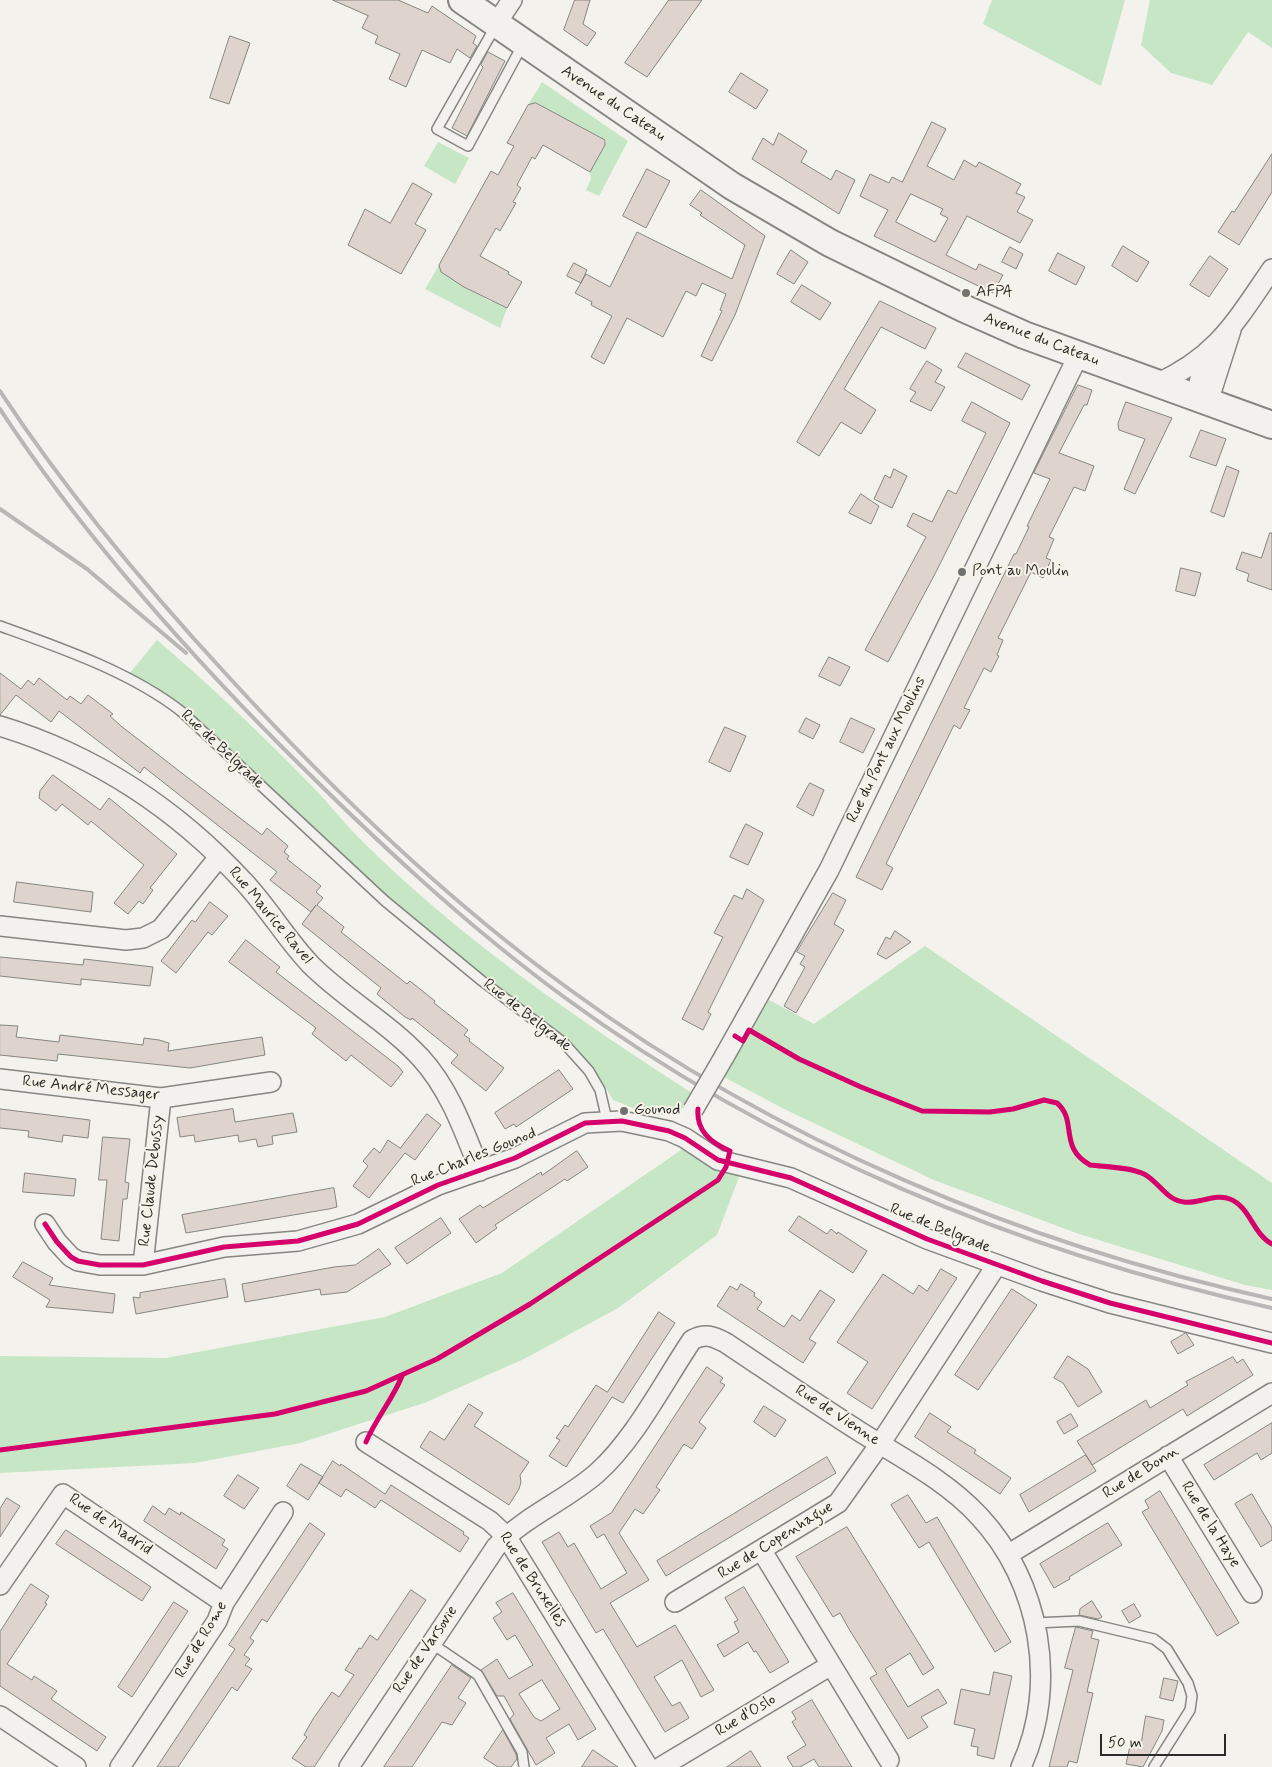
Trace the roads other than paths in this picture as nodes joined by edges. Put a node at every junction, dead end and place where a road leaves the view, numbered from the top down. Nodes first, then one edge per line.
1 (462, 0) edge
2 (500, 9) edge
3 (524, 43) junction
4 (766, 205) junction
5 (1272, 269) edge
6 (1232, 329) junction
7 (1210, 350) junction
8 (1078, 356) junction
9 (1156, 384) junction
10 (1202, 400) junction
11 (1272, 425) edge
12 (0, 626) edge
13 (0, 726) edge
14 (219, 857) junction
15 (0, 926) edge
16 (0, 1079) edge
17 (270, 1082) dead end
18 (161, 1098) junction
19 (607, 1120) junction
20 (679, 1135) junction
21 (480, 1171) junction
22 (45, 1224) dead end
23 (143, 1265) junction
24 (996, 1266) junction
25 (1272, 1343) edge
26 (1272, 1393) edge
27 (366, 1442) dead end
28 (880, 1444) junction
29 (1168, 1456) junction
30 (282, 1512) dead end
31 (506, 1536) junction
32 (762, 1551) junction
33 (1009, 1554) junction
34 (0, 1585) edge
35 (1252, 1593) dead end
36 (676, 1602) dead end
37 (224, 1603) junction
38 (1035, 1623) junction
39 (431, 1643) junction
40 (831, 1664) junction
41 (0, 1716) edge
42 (889, 1760) dead end
43 (76, 1767) edge
44 (120, 1767) edge
45 (349, 1767) edge
46 (524, 1767) edge
47 (648, 1767) edge
48 (661, 1767) edge
49 (1021, 1767) edge
50 (1154, 1767) edge

1 - 2 main road, Avenue du Cateau
2 - 3 main road, Avenue du Cateau
2 - 3 lane
2 - 4 main road, Avenue du Cateau
3 - 4 main road, Avenue du Cateau
4 - 8 main road, Avenue du Cateau
5 - 6 street
6 - 7 street
6 - 10 street
7 - 9 street
7 - 10 street
8 - 9 main road, Avenue du Cateau
8 - 20 street, Rue du Pont aux Moulins, bridge
9 - 10 main road, Avenue du Cateau
10 - 11 main road, Avenue du Cateau
12 - 19 lane, Rue de Belgrade
13 - 14 street, Rue Maurice Ravel
14 - 15 street
14 - 21 street, Rue Maurice Ravel
16 - 18 street, Rue André Messager
17 - 18 street, Rue André Messager
18 - 23 street, Rue Claude Debussy
19 - 20 street, Rue de Belgrade
19 - 21 street, Rue Charles Gounod
20 - 24 street, Rue de Belgrade
21 - 23 street, Rue Charles Gounod
22 - 23 street, Rue Charles Gounod
24 - 25 street, Rue de Belgrade
24 - 28 street, Rue de Copenhague
26 - 29 street, Rue de Bonn
27 - 31 street, Rue de Bruxelles
28 - 31 street, Rue de Vienne
28 - 32 street, Rue de Copenhague
28 - 33 street, Rue de Vienne
29 - 33 street, Rue de Bonn
29 - 35 street, Rue de la Haye
30 - 37 street, Rue de Rome
31 - 39 street, Rue de Varsovie
31 - 47 street, Rue de Bruxelles
32 - 36 street, Rue de Copenhague
32 - 40 street
33 - 38 street, Rue de Vienne
34 - 37 street, Rue de Madrid
37 - 44 street, Rue de Rome
38 - 49 street, Rue de Vienne
38 - 50 lane
39 - 45 street, Rue de Varsovie
39 - 46 lane
40 - 42 street
40 - 48 street, Rue d'Oslo
41 - 43 street

